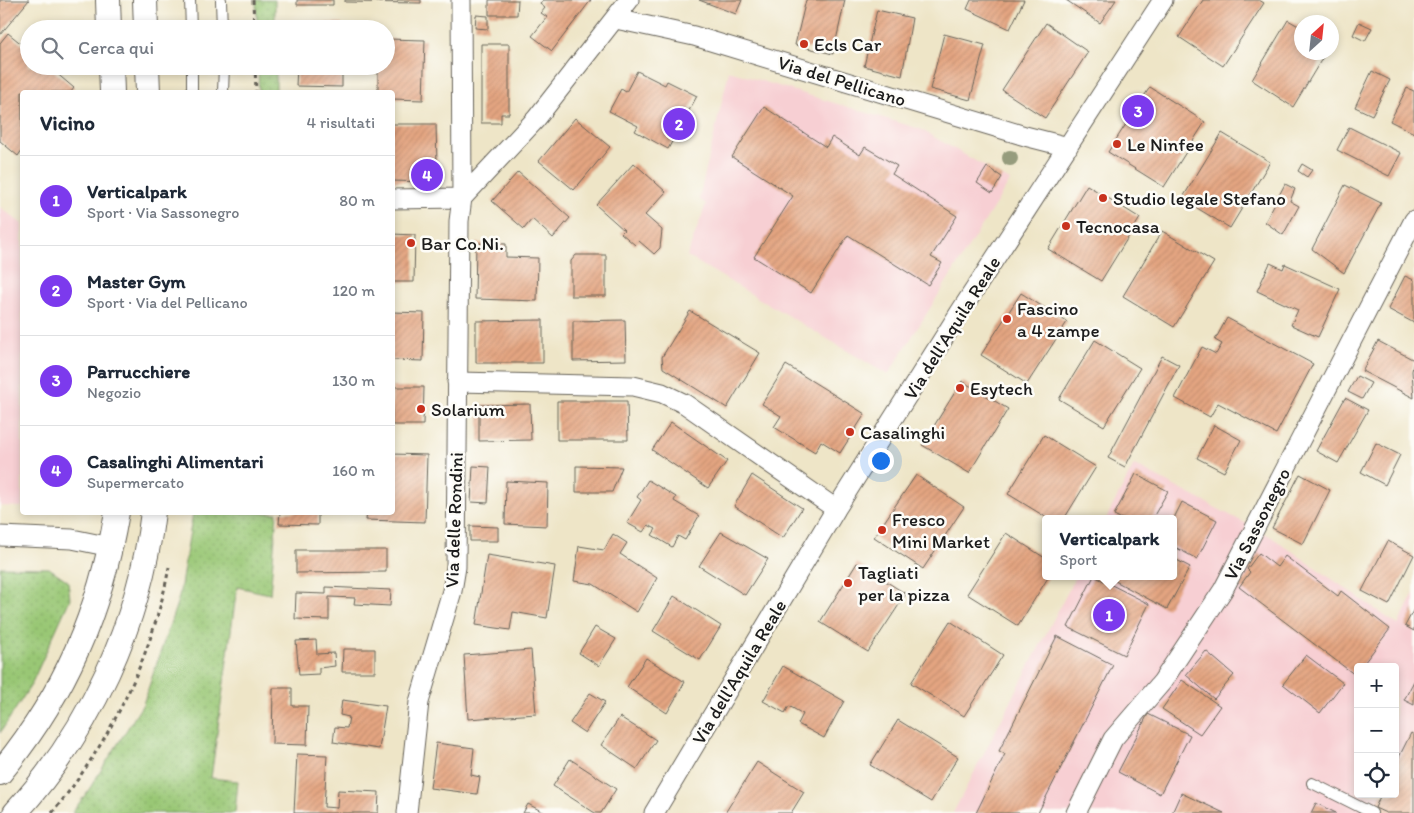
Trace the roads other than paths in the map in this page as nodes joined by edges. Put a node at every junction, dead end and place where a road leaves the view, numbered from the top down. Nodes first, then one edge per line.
1 (108, 0) edge
2 (145, 0) edge
3 (190, 0) edge
4 (221, 0) edge
5 (461, 0) edge
6 (629, 0) edge
7 (1163, 0) edge
8 (616, 19) junction
9 (109, 20) edge
10 (146, 20) edge
11 (191, 20) edge
12 (222, 20) edge
13 (147, 75) edge
14 (192, 75) edge
15 (224, 75) edge
16 (148, 90) edge
17 (192, 90) edge
18 (223, 90) edge
19 (1068, 147) junction
20 (462, 198) junction
21 (395, 199) edge
22 (1414, 220) edge
23 (457, 382) junction
24 (836, 509) junction
25 (116, 515) edge
26 (153, 515) edge
27 (0, 536) edge
28 (111, 547) junction
29 (0, 772) edge
30 (1312, 783) dead end
31 (15, 813) edge
32 (406, 813) edge
33 (654, 813) edge
34 (1076, 813) edge
35 (1372, 813) edge

1 - 9 street
2 - 10 street
3 - 11 lane
4 - 12 lane
5 - 20 street, Via delle Rondini
6 - 8 street
7 - 19 street, Via dell'Aquila Reale
8 - 19 street, Via del Pellicano
8 - 20 street
13 - 16 street
14 - 17 lane
15 - 18 lane
19 - 24 street, Via dell'Aquila Reale
20 - 21 street
20 - 23 street, Via delle Rondini
22 - 34 street, Via Sassonegro
23 - 24 street
23 - 32 street, Via delle Rondini
24 - 33 street, Via dell'Aquila Reale
25 - 28 street
26 - 31 street
27 - 28 street
28 - 29 street
30 - 35 lane

